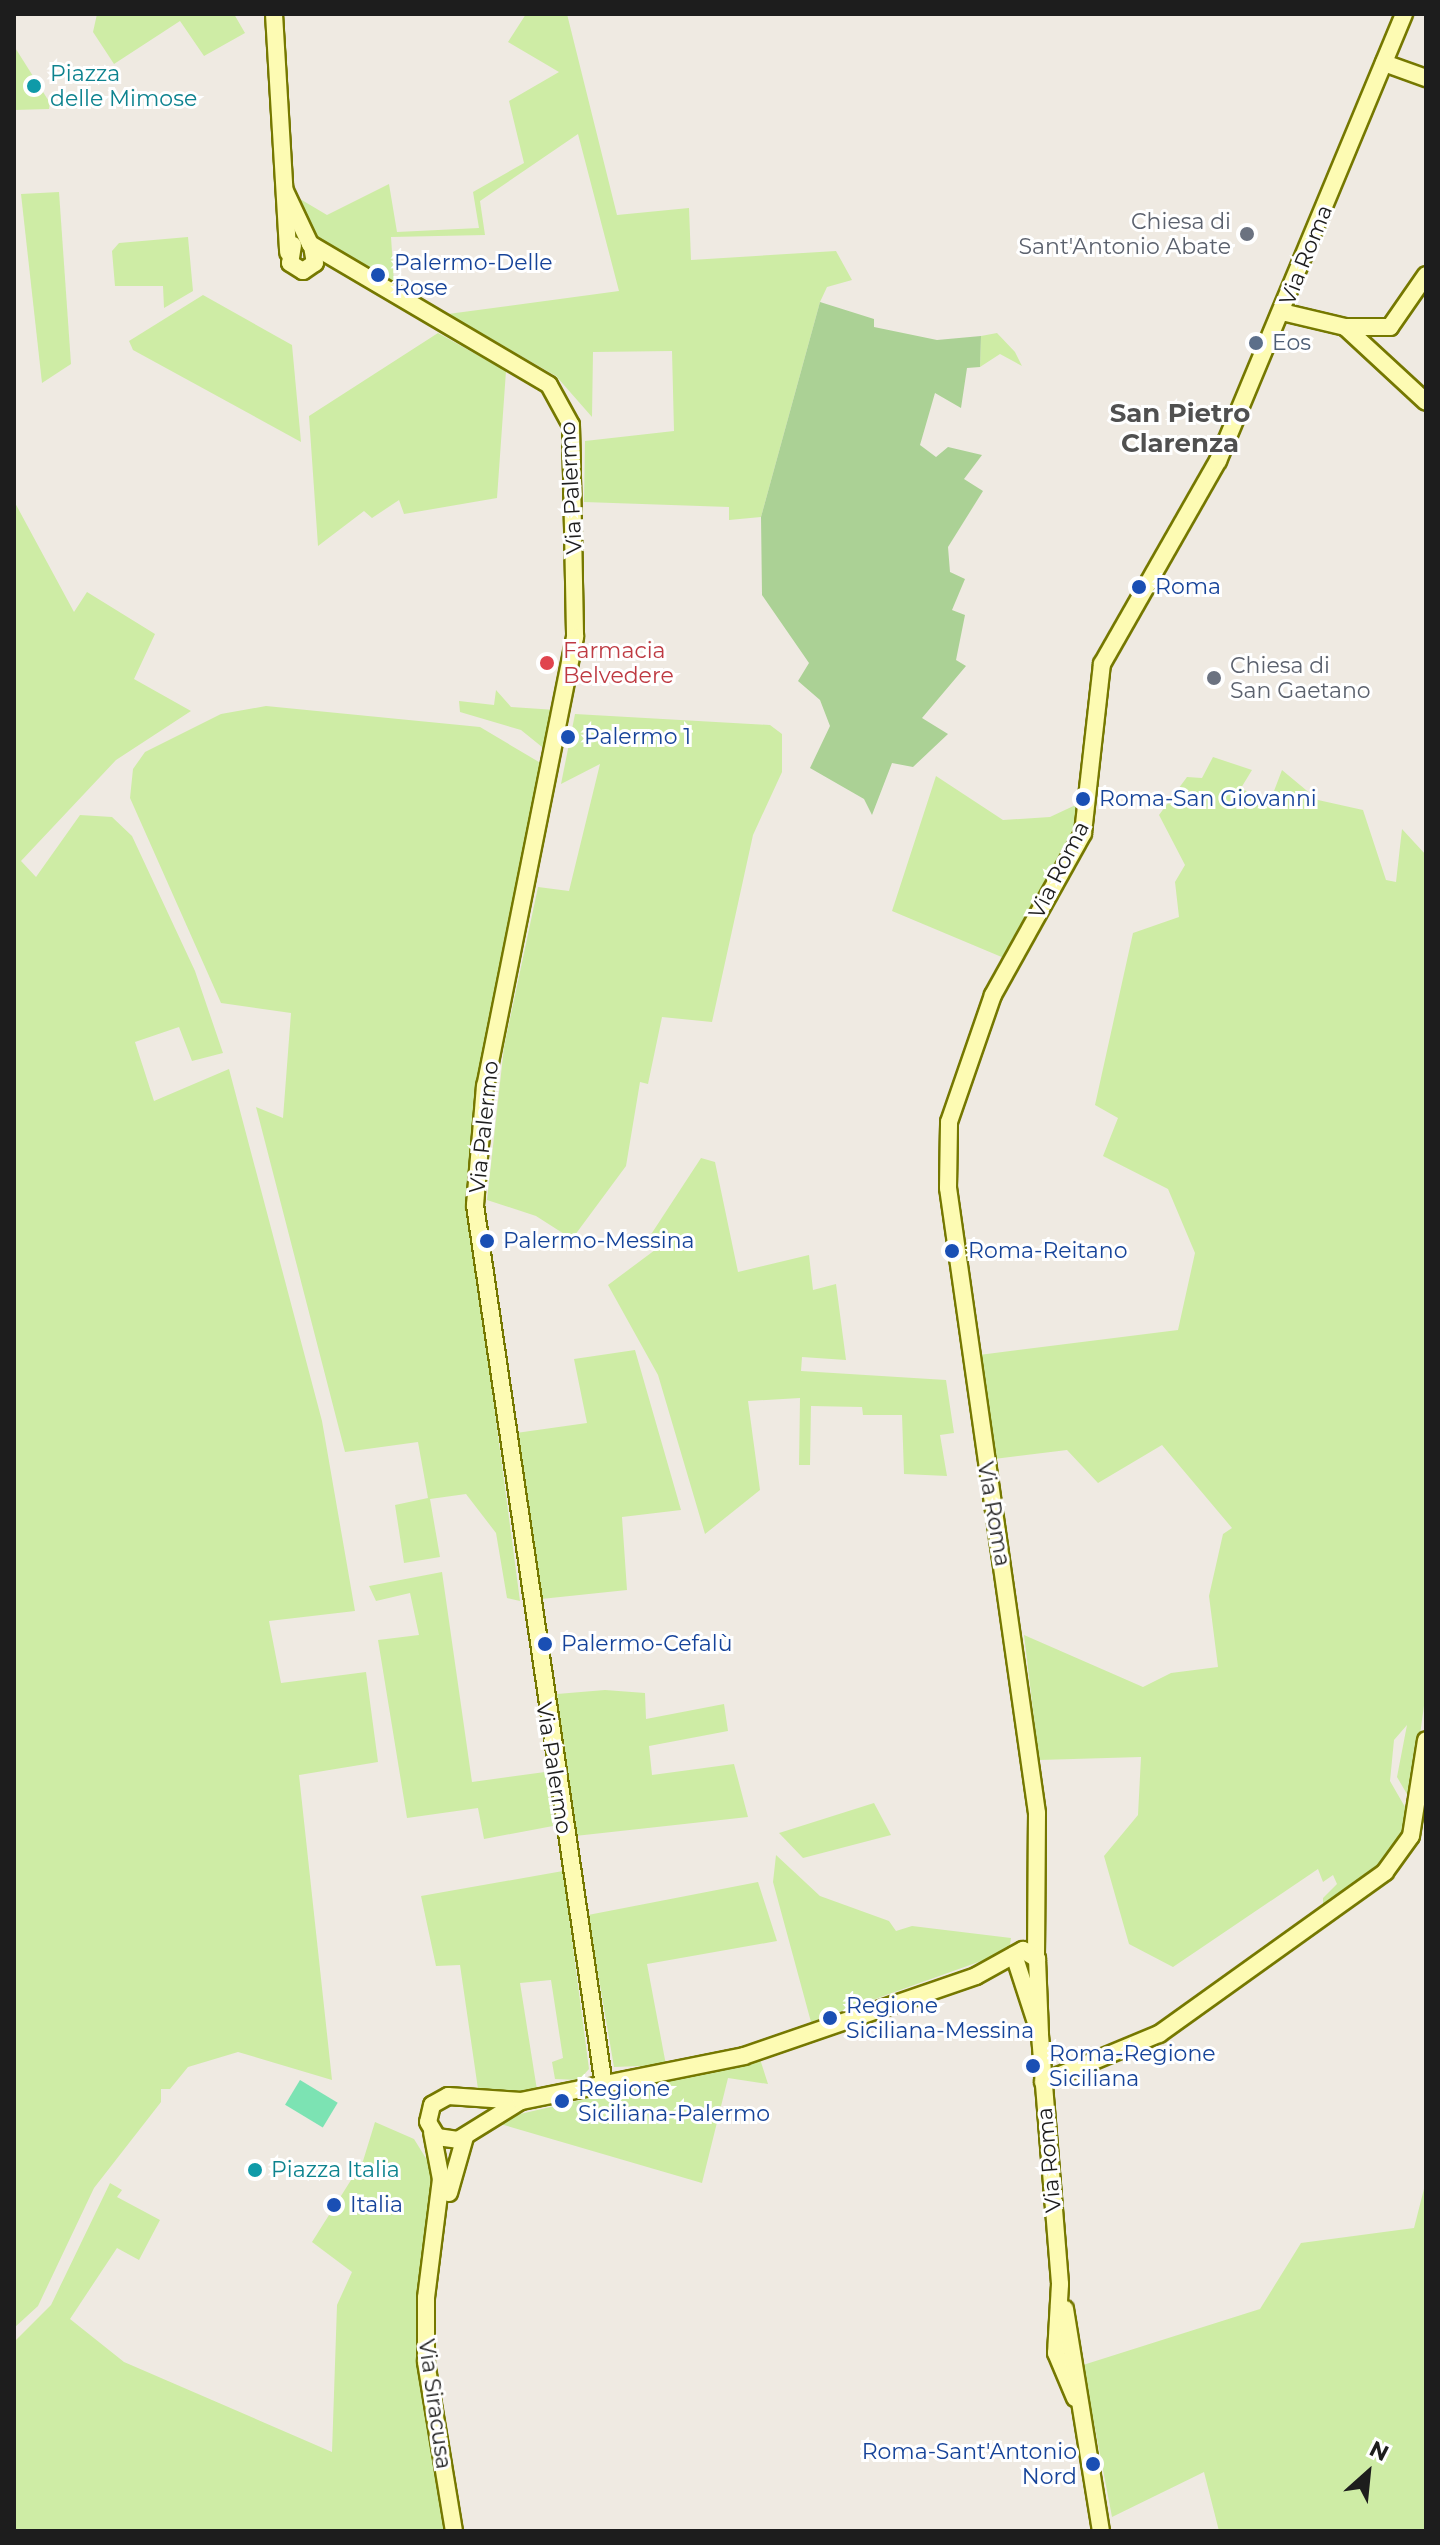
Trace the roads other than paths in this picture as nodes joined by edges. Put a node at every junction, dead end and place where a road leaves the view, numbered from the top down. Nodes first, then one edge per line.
1 (274, 14) edge
2 (1404, 14) edge
3 (1384, 63) junction
4 (1426, 78) edge
5 (285, 191) junction
6 (311, 245) junction
7 (288, 253) junction
8 (303, 271) junction
9 (1426, 275) edge
10 (365, 280) junction
11 (1282, 312) junction
12 (1345, 327) junction
13 (1390, 327) junction
14 (1370, 350) junction
15 (1426, 402) edge
16 (1426, 1740) edge
17 (1024, 1963) junction
18 (1043, 2082) junction
19 (604, 2086) junction
20 (454, 2096) junction
21 (521, 2101) junction
22 (432, 2132) junction
23 (468, 2133) junction
24 (429, 2277) junction
25 (454, 2531) edge
26 (1101, 2531) edge

1 - 5 street
2 - 3 street, Via Roma
3 - 4 street
3 - 11 street, Via Roma
5 - 6 street
5 - 7 street
6 - 7 street
6 - 8 street
6 - 10 street, Via Palermo
7 - 8 street
8 - 10 street
9 - 13 street
10 - 19 street, Via Palermo
11 - 12 street
11 - 17 street, Via Roma
12 - 13 street
12 - 14 street
13 - 14 street
14 - 15 street
16 - 18 street
17 - 18 street, Via Roma
17 - 19 street
18 - 26 street, Via Roma
19 - 21 street
20 - 21 street
20 - 22 street
20 - 23 street
21 - 23 street
22 - 23 street
22 - 24 street
23 - 24 street
24 - 25 street, Via Siracusa

